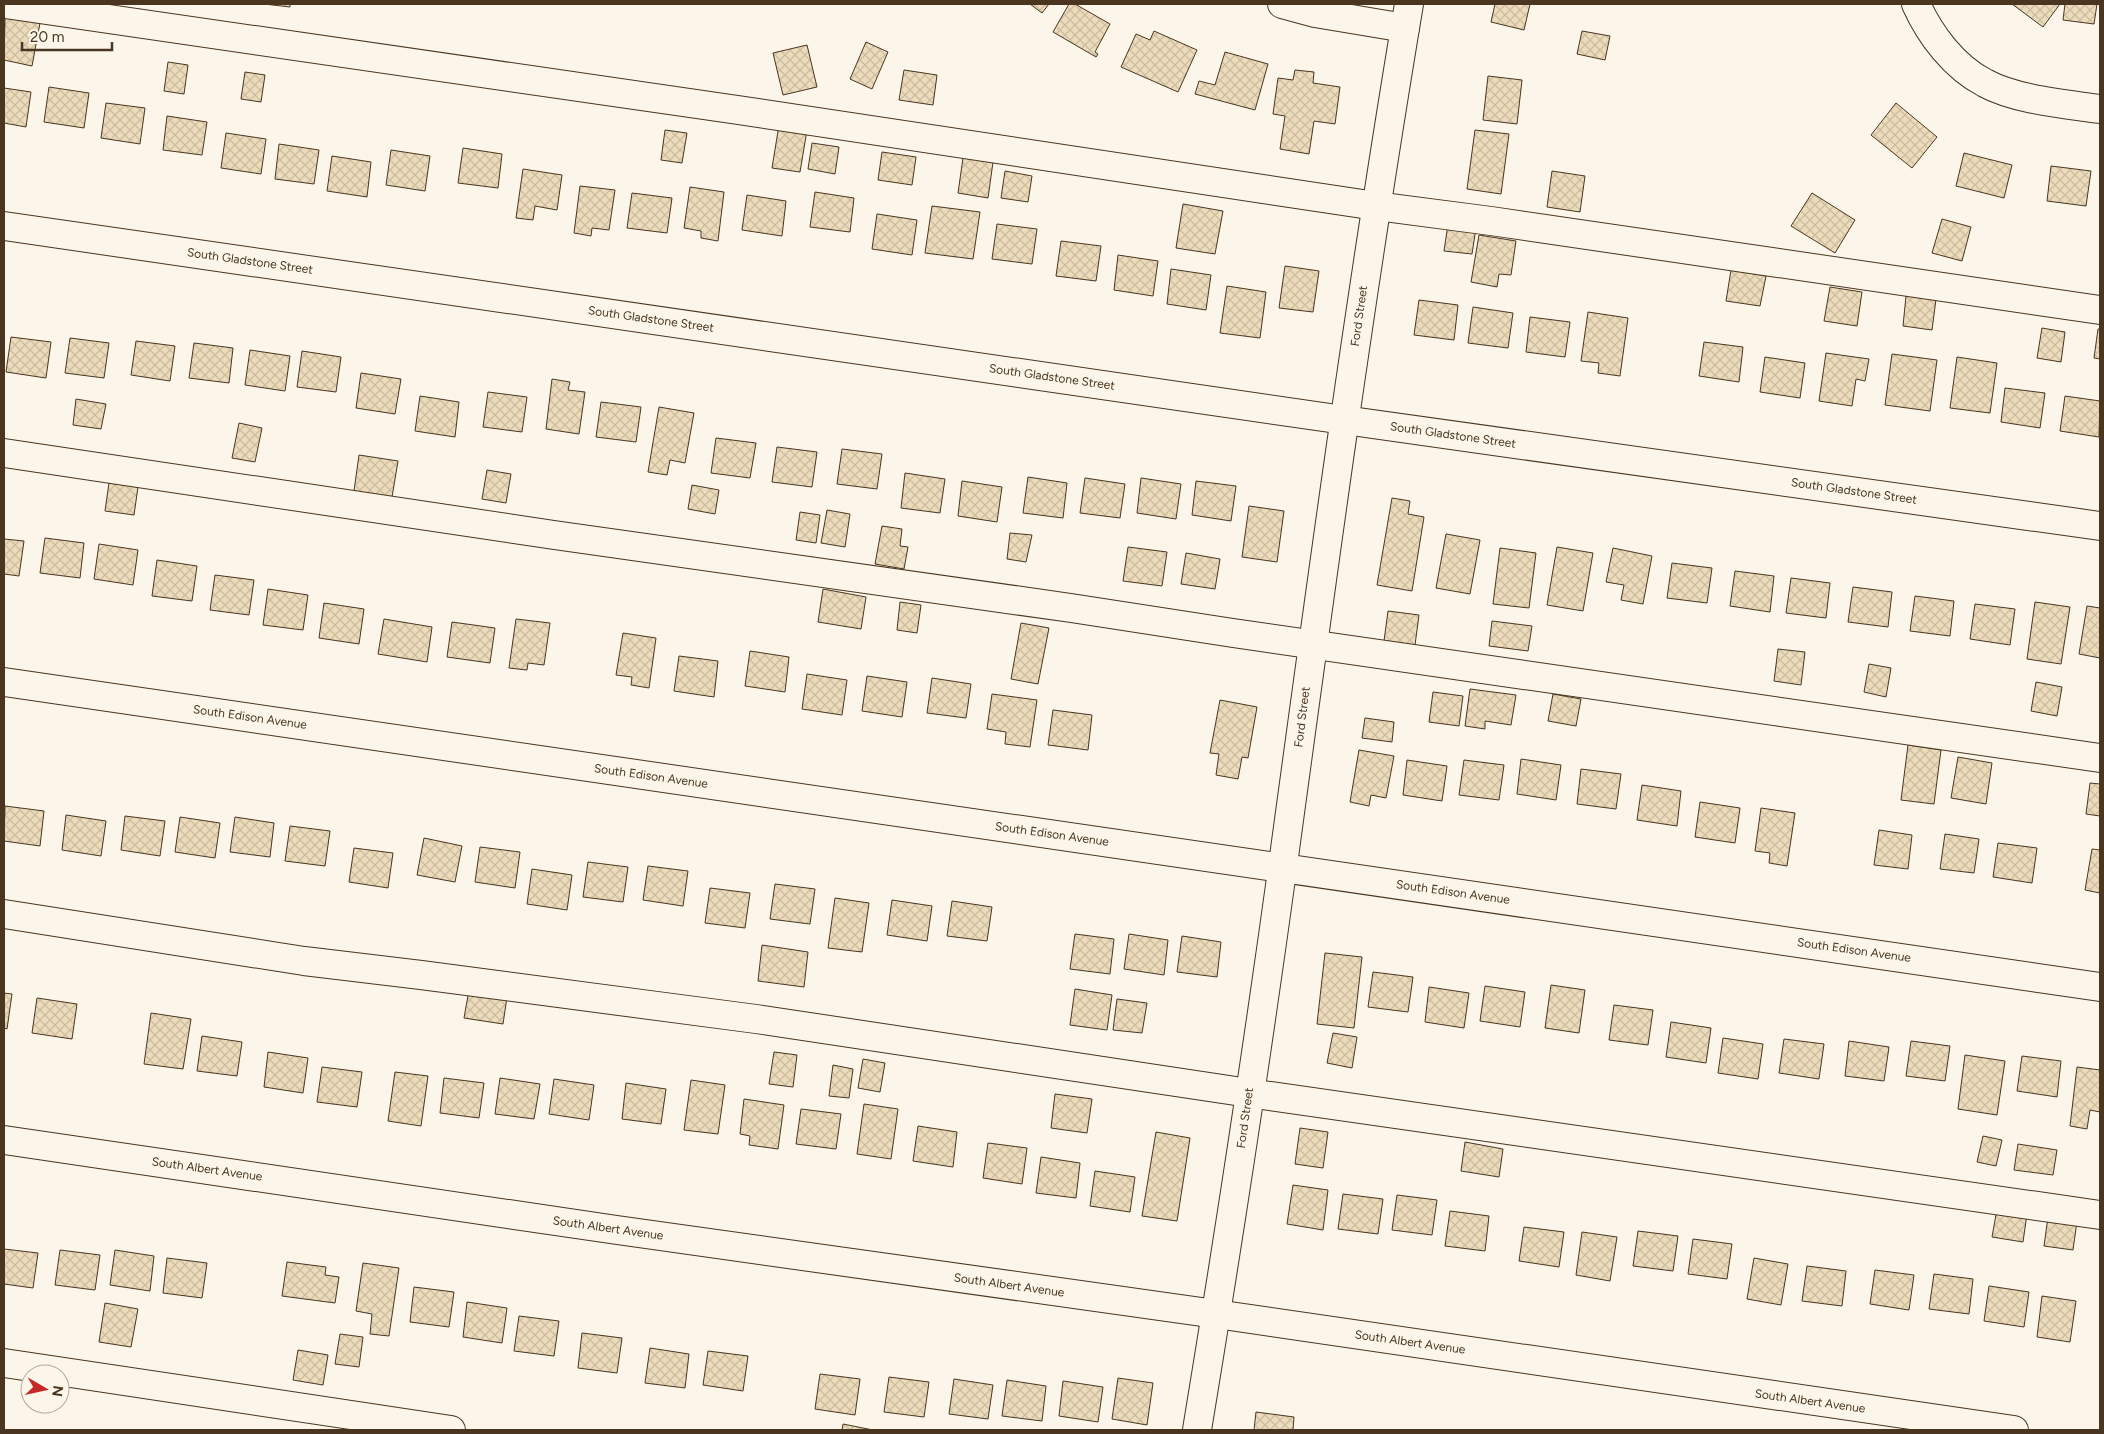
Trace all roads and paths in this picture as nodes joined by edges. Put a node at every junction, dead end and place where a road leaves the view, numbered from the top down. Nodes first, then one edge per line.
1 (5, 4) edge
2 (1282, 4) edge
3 (1916, 4) edge
4 (1407, 16) edge
5 (2100, 109) edge
6 (1376, 206) junction
7 (4, 226) edge
8 (2100, 310) edge
9 (1344, 420) junction
10 (4, 453) edge
11 (2100, 526) edge
12 (1312, 644) junction
13 (4, 682) edge
14 (2100, 758) edge
15 (1283, 867) junction
16 (4, 914) edge
17 (2100, 987) edge
18 (1249, 1093) junction
19 (4, 1140) edge
20 (2100, 1215) edge
21 (1216, 1314) junction
22 (4, 1364) edge
23 (451, 1430) edge
24 (1197, 1430) edge
25 (2014, 1430) edge

1 - 6 street
2 - 4 street
3 - 5 street
4 - 6 street, Ford Street
6 - 8 street
6 - 9 street, Ford Street
7 - 9 street, South Gladstone Street
9 - 11 street, South Gladstone Street
9 - 12 street, Ford Street
10 - 12 street
12 - 14 street
12 - 15 street, Ford Street
13 - 15 street, South Edison Avenue
15 - 17 street, South Edison Avenue
15 - 18 street, Ford Street
16 - 18 street
18 - 20 street
18 - 21 street, Ford Street
19 - 21 street, South Albert Avenue
21 - 24 street, Ford Street
21 - 25 street, South Albert Avenue
22 - 23 street

